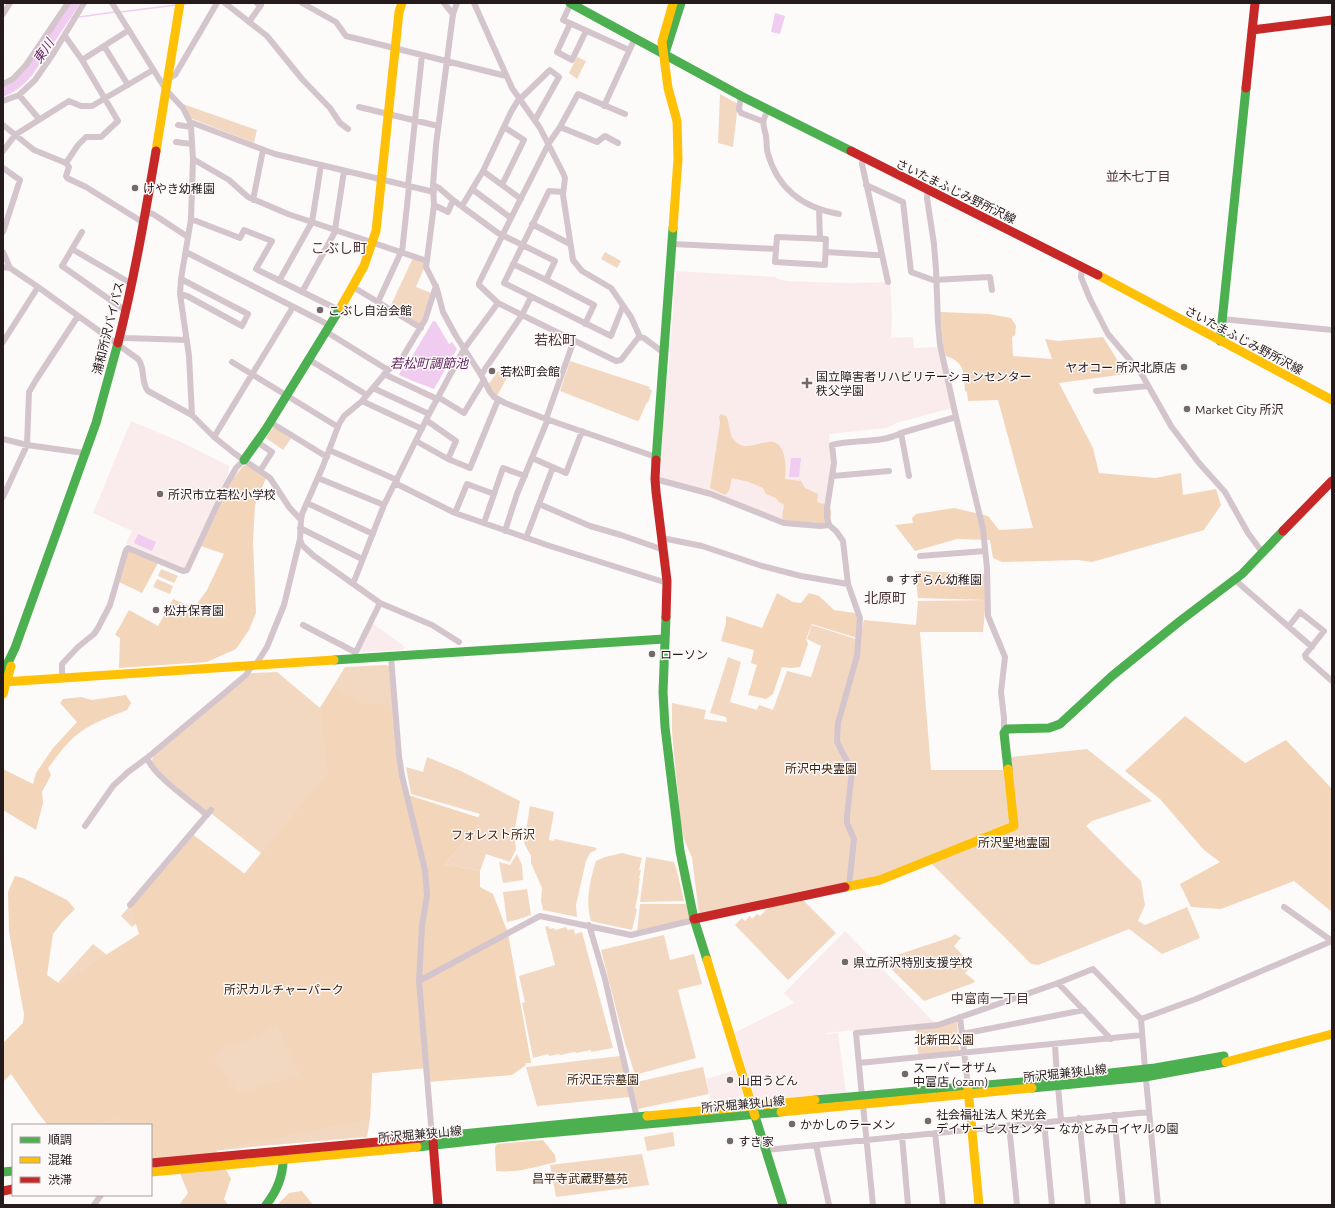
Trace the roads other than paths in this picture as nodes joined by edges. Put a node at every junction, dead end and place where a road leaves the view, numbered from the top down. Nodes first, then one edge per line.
1 (10, 3) edge
2 (68, 3) edge
3 (84, 3) edge
4 (217, 3) edge
5 (225, 3) edge
6 (257, 3) edge
7 (302, 3) edge
8 (402, 3) edge
9 (444, 3) edge
10 (457, 3) edge
11 (474, 3) edge
12 (571, 3) edge
13 (673, 3) edge
14 (681, 3) edge
15 (1255, 3) edge
16 (114, 6) edge
17 (179, 6) edge
18 (3, 14) edge
19 (453, 14) junction
20 (1332, 20) edge
21 (249, 22) junction
22 (570, 24) junction
23 (129, 30) junction
24 (1252, 30) junction
25 (586, 31) junction
26 (65, 36) junction
27 (635, 38) junction
28 (104, 46) junction
29 (396, 48) junction
30 (629, 50) junction
31 (664, 53) junction
32 (422, 55) junction
33 (82, 60) junction
34 (447, 61) junction
35 (153, 70) junction
36 (506, 76) junction
37 (168, 79) junction
38 (3, 84) edge
39 (128, 85) junction
40 (166, 90) junction
41 (19, 95) junction
42 (742, 96) junction
43 (106, 99) junction
44 (520, 99) junction
45 (3, 101) edge
46 (604, 106) junction
47 (360, 107) dead end
48 (768, 110) junction
49 (388, 114) junction
50 (625, 114) dead end
51 (39, 119) junction
52 (535, 120) junction
53 (415, 121) junction
54 (762, 121) junction
55 (191, 124) junction
56 (3, 125) edge
57 (178, 125) dead end
58 (438, 126) junction
59 (504, 127) junction
60 (560, 127) junction
61 (348, 129) dead end
62 (15, 134) junction
63 (176, 142) dead end
64 (549, 143) junction
65 (618, 143) dead end
66 (192, 144) junction
67 (263, 150) junction
68 (3, 151) edge
69 (863, 158) junction
70 (193, 159) junction
71 (66, 163) junction
72 (321, 165) junction
73 (3, 168) edge
74 (344, 171) junction
75 (483, 171) junction
76 (382, 180) junction
77 (433, 185) junction
78 (502, 185) junction
79 (866, 185) junction
80 (409, 186) junction
81 (472, 189) junction
82 (928, 190) junction
83 (434, 192) junction
84 (563, 192) junction
85 (521, 199) junction
86 (253, 200) junction
87 (453, 200) junction
88 (434, 205) junction
89 (462, 206) junction
90 (819, 209) junction
91 (146, 212) junction
92 (839, 214) dead end
93 (511, 218) junction
94 (191, 219) junction
95 (312, 222) junction
96 (144, 223) junction
97 (532, 224) junction
98 (335, 230) junction
99 (3, 232) edge
100 (82, 232) dead end
101 (502, 235) junction
102 (188, 237) junction
103 (820, 239) junction
104 (373, 243) junction
105 (570, 244) junction
106 (673, 244) junction
107 (522, 245) junction
108 (72, 249) junction
109 (776, 249) junction
110 (3, 252) edge
111 (186, 252) junction
112 (402, 252) junction
113 (826, 252) junction
114 (881, 254) junction
115 (427, 261) junction
116 (513, 264) junction
117 (3, 267) edge
118 (1082, 267) junction
119 (10, 268) junction
120 (181, 279) junction
121 (546, 280) junction
122 (936, 280) junction
123 (280, 281) junction
124 (888, 282) dead end
125 (132, 284) junction
126 (436, 286) junction
127 (38, 287) junction
128 (353, 287) junction
129 (992, 290) dead end
130 (302, 292) junction
131 (180, 294) junction
132 (531, 297) junction
133 (378, 302) junction
134 (498, 303) junction
135 (623, 306) junction
136 (293, 307) junction
137 (339, 310) junction
138 (126, 311) junction
139 (522, 315) junction
140 (78, 316) junction
141 (1222, 320) junction
142 (585, 324) junction
143 (327, 328) junction
144 (421, 328) junction
145 (1332, 330) edge
146 (640, 337) junction
147 (118, 340) junction
148 (187, 340) junction
149 (574, 340) junction
150 (1220, 341) junction
151 (3, 342) edge
152 (464, 349) junction
153 (664, 353) junction
154 (308, 359) junction
155 (232, 362) dead end
156 (386, 372) junction
157 (252, 375) junction
158 (483, 378) junction
159 (1148, 386) junction
160 (373, 388) junction
161 (1096, 391) dead end
162 (367, 395) junction
163 (286, 396) junction
164 (437, 398) junction
165 (498, 400) junction
166 (1332, 400) edge
167 (362, 401) junction
168 (192, 415) junction
169 (427, 417) junction
170 (956, 417) junction
171 (547, 419) junction
172 (270, 422) junction
173 (338, 427) junction
174 (422, 429) junction
175 (582, 431) junction
176 (900, 433) junction
177 (214, 436) junction
178 (3, 439) edge
179 (416, 441) junction
180 (257, 442) junction
181 (27, 445) junction
182 (329, 450) junction
183 (84, 453) junction
184 (327, 457) junction
185 (532, 458) junction
186 (656, 458) junction
187 (448, 459) junction
188 (244, 460) junction
189 (553, 467) junction
190 (260, 471) junction
191 (889, 471) dead end
192 (525, 476) junction
193 (833, 476) junction
194 (909, 476) dead end
195 (318, 478) junction
196 (655, 479) junction
197 (396, 481) junction
198 (1332, 481) edge
199 (494, 494) junction
200 (3, 497) edge
201 (307, 503) junction
202 (539, 504) junction
203 (384, 505) junction
204 (455, 513) junction
205 (301, 520) junction
206 (484, 522) junction
207 (829, 525) junction
208 (300, 528) junction
209 (505, 530) junction
210 (373, 534) junction
211 (526, 538) junction
212 (662, 538) junction
213 (300, 539) junction
214 (664, 550) junction
215 (985, 550) junction
216 (1262, 552) junction
217 (920, 556) dead end
218 (362, 559) junction
219 (1235, 580) junction
220 (667, 583) junction
221 (353, 584) junction
222 (848, 584) junction
223 (380, 603) junction
224 (303, 625) dead end
225 (1288, 626) junction
226 (664, 639) junction
227 (459, 642) dead end
228 (1312, 647) junction
229 (15, 648) junction
230 (354, 656) junction
231 (391, 657) junction
232 (253, 666) junction
233 (3, 673) edge
234 (62, 679) junction
235 (1332, 681) edge
236 (5, 682) edge
237 (3, 694) edge
238 (1004, 733) junction
239 (147, 758) junction
240 (85, 826) dead end
241 (849, 886) junction
242 (130, 905) dead end
243 (1284, 907) dead end
244 (694, 919) junction
245 (589, 925) junction
246 (1332, 941) edge
247 (419, 981) junction
248 (1058, 983) junction
249 (1084, 1010) junction
250 (960, 1017) junction
251 (1141, 1019) junction
252 (1332, 1028) edge
253 (962, 1034) junction
254 (1332, 1034) edge
255 (1142, 1035) junction
256 (1111, 1039) junction
257 (1055, 1044) junction
258 (964, 1053) junction
259 (859, 1064) junction
260 (1145, 1073) junction
261 (1057, 1083) junction
262 (968, 1090) junction
263 (862, 1101) junction
264 (754, 1111) junction
265 (1149, 1112) junction
266 (1114, 1115) junction
267 (637, 1118) junction
268 (1079, 1118) junction
269 (1061, 1120) junction
270 (1044, 1122) junction
271 (1009, 1125) junction
272 (972, 1129) junction
273 (935, 1133) junction
274 (902, 1136) junction
275 (866, 1140) junction
276 (433, 1141) junction
277 (816, 1145) junction
278 (766, 1150) junction
279 (283, 1155) junction
280 (152, 1163) edge
281 (152, 1172) edge
282 (100, 1196) edge
283 (94, 1205) edge
284 (266, 1205) edge
285 (438, 1205) edge
286 (784, 1205) edge
287 (829, 1205) edge
288 (873, 1205) edge
289 (908, 1205) edge
290 (943, 1205) edge
291 (979, 1205) edge
292 (1017, 1205) edge
293 (1052, 1205) edge
294 (1088, 1205) edge
295 (1123, 1205) edge
296 (1158, 1205) edge

1 - 18 street
2 - 38 street
3 - 26 street
4 - 37 street
5 - 21 street
6 - 21 street
7 - 29 street
8 - 29 main road
9 - 19 street
10 - 19 street
11 - 36 street
12 - 22 street
12 - 27 main road, さいたまふじみ野所沢線
13 - 31 main road
14 - 31 main road
15 - 24 main road
16 - 23 street
17 - 37 main road, 浦和所沢バイパス
19 - 34 street
20 - 24 main road
21 - 61 street
22 - 25 street
22 - 25 street
23 - 28 street
23 - 35 street
24 - 141 main road
25 - 30 street
26 - 33 street
26 - 41 street
27 - 30 street
27 - 31 main road, さいたまふじみ野所沢線
28 - 33 street
28 - 39 street
29 - 32 street
29 - 49 main road
30 - 46 street
31 - 42 main road, さいたまふじみ野所沢線
31 - 106 main road
32 - 34 street
32 - 53 street
33 - 43 street
34 - 36 street
34 - 58 street
35 - 39 street
35 - 40 street
36 - 44 street
37 - 40 main road, 浦和所沢バイパス
39 - 43 street
40 - 55 street
40 - 91 main road, 浦和所沢バイパス
41 - 45 street
41 - 51 street
42 - 48 main road, さいたまふじみ野所沢線
42 - 54 street
43 - 51 street
43 - 71 street
44 - 52 street
44 - 52 street
44 - 59 street
46 - 50 street
46 - 60 street
47 - 49 street
48 - 54 street
48 - 69 main road, さいたまふじみ野所沢線
49 - 53 street
49 - 76 main road
51 - 62 street
52 - 64 street
53 - 58 street
53 - 80 street
54 - 90 street
55 - 57 street
55 - 66 street
55 - 67 street
56 - 62 street
58 - 77 street
59 - 75 street
59 - 78 street
60 - 64 street
60 - 65 street
62 - 68 street
62 - 71 street
63 - 66 street
64 - 84 street
64 - 85 street
66 - 70 street
67 - 72 street
67 - 86 street
69 - 79 street
69 - 82 main road, さいたまふじみ野所沢線
70 - 86 street
70 - 94 street
71 - 96 street
72 - 74 street
72 - 95 street
73 - 99 street
74 - 76 street
74 - 98 street
75 - 78 street
75 - 81 street
76 - 80 street
76 - 104 main road
77 - 83 street
77 - 87 street
78 - 85 street
79 - 114 street
79 - 122 street
80 - 83 street
80 - 112 street
81 - 89 street
81 - 93 street
82 - 118 main road, さいたまふじみ野所沢線
82 - 122 street
83 - 88 street
84 - 97 street
84 - 105 street
85 - 93 street
86 - 95 street
87 - 88 street
87 - 89 street
88 - 115 street
89 - 101 street
90 - 92 street
90 - 103 street
91 - 96 main road, 浦和所沢バイパス
91 - 102 street
93 - 101 street
94 - 102 street
94 - 123 street
95 - 98 street
95 - 123 street
96 - 125 main road, 浦和所沢バイパス
97 - 105 street
97 - 107 street
98 - 104 street
98 - 130 street
100 - 108 street
101 - 107 street
101 - 134 street
102 - 111 street
103 - 109 street
103 - 113 street
104 - 112 street
104 - 128 main road
105 - 135 street
106 - 109 street
106 - 153 main road
107 - 116 street
107 - 121 street
108 - 125 street
108 - 138 street
109 - 113 street
110 - 119 street
111 - 120 street
111 - 136 street
112 - 115 street
112 - 133 street
113 - 114 street
114 - 124 street
115 - 126 street
116 - 121 street
116 - 132 street
117 - 119 street
118 - 150 main road, さいたまふじみ野所沢線
118 - 159 street
119 - 127 street
120 - 131 street
120 - 131 street
121 - 142 street
122 - 129 street
122 - 170 street
123 - 130 street
125 - 138 main road, 浦和所沢バイパス
126 - 144 street
126 - 152 street
127 - 140 street
127 - 151 street
128 - 133 street
128 - 137 main road
130 - 137 street
131 - 148 street
132 - 139 street
132 - 142 street
133 - 144 street
134 - 139 street
134 - 152 street
135 - 142 street
135 - 146 street
136 - 143 street
136 - 157 street
137 - 143 main road
138 - 147 main road, 浦和所沢バイパス
139 - 149 street
139 - 158 street
140 - 147 street
140 - 181 street
141 - 145 street
141 - 150 main road
143 - 154 main road
143 - 156 street
144 - 156 street
146 - 149 street
146 - 153 street
147 - 148 street
147 - 168 street
147 - 183 main road, 浦和所沢バイパス
148 - 168 street
149 - 171 street
150 - 166 main road, さいたまふじみ野所沢線
152 - 158 street
152 - 164 street
153 - 186 main road
154 - 162 street
154 - 163 main road
155 - 157 street
156 - 160 street
156 - 164 street
157 - 163 street
157 - 177 street
158 - 164 street
158 - 165 street
159 - 161 street
159 - 216 street
160 - 162 street
160 - 169 street
162 - 167 street
163 - 172 main road
163 - 173 street
164 - 169 street
165 - 171 street
165 - 187 street
167 - 173 street
167 - 174 street
168 - 177 street
169 - 174 street
169 - 187 street
170 - 176 street
170 - 215 street
171 - 175 street
171 - 185 street
172 - 180 main road
172 - 184 street
173 - 182 street
174 - 179 street
175 - 186 street
175 - 189 street
176 - 193 street
176 - 194 street
177 - 188 street
178 - 181 street
179 - 187 street
179 - 197 street
180 - 188 main road
180 - 190 street
181 - 183 street
181 - 200 street
182 - 184 street
182 - 197 street
183 - 229 main road, 浦和所沢バイパス
184 - 195 street
185 - 189 street
185 - 192 street
186 - 196 main road
188 - 190 street
188 - 234 street
189 - 202 street
190 - 205 street
191 - 193 street
192 - 199 street
192 - 209 street
193 - 207 street
195 - 201 street
195 - 203 street
196 - 207 street
196 - 212 main road
197 - 203 street
197 - 204 street
198 - 216 main road
199 - 204 street
199 - 206 street
201 - 205 street
201 - 210 street
202 - 211 street
202 - 214 street
203 - 210 street
204 - 206 street
205 - 208 street
206 - 209 street
207 - 222 street
208 - 213 street
208 - 218 street
209 - 211 street
210 - 218 street
211 - 220 street
212 - 214 main road
212 - 222 street
213 - 221 street
213 - 232 street
214 - 220 main road
215 - 217 street
215 - 238 street
216 - 219 main road
218 - 221 street
219 - 225 street
219 - 238 main road
220 - 226 main road
221 - 223 street
222 - 241 street
223 - 227 street
223 - 230 street
224 - 230 street
225 - 228 street
225 - 228 street
226 - 231 main road
226 - 244 main road
228 - 235 street
229 - 233 main road, 浦和所沢バイパス
229 - 236 main road, 浦和所沢バイパス
230 - 231 main road
230 - 232 main road
231 - 247 street
232 - 234 main road
232 - 239 street
234 - 236 main road
236 - 237 main road, 浦和所沢バイパス
238 - 241 main road
239 - 240 street
239 - 242 street
241 - 244 main road
243 - 246 street
244 - 245 street
244 - 264 main road
245 - 247 street
245 - 267 street
246 - 251 street
247 - 276 street
248 - 249 street
248 - 250 street
248 - 251 street
249 - 253 street
249 - 256 street
250 - 253 street
250 - 259 street
251 - 255 street
252 - 260 main road, 所沢堀兼狭山線
253 - 258 street
254 - 260 main road, 所沢堀兼狭山線
255 - 256 street
255 - 260 street
256 - 257 street
257 - 258 street
257 - 261 street
258 - 259 street
258 - 262 street
259 - 263 street
260 - 261 main road, 所沢堀兼狭山線
260 - 265 street
261 - 262 main road, 所沢堀兼狭山線
261 - 269 street
262 - 263 main road, 所沢堀兼狭山線
262 - 272 main road
263 - 264 main road, 所沢堀兼狭山線
263 - 275 street
264 - 267 main road, 所沢堀兼狭山線
264 - 276 main road, 所沢堀兼狭山線
264 - 278 main road
265 - 266 street
265 - 296 street
266 - 268 street
266 - 295 street
267 - 276 main road, 所沢堀兼狭山線
268 - 269 street
268 - 294 street
269 - 270 street
270 - 271 street
270 - 293 street
271 - 272 street
271 - 292 street
272 - 273 street
272 - 291 main road
273 - 274 street
273 - 290 street
274 - 275 street
274 - 289 street
275 - 277 street
275 - 288 street
276 - 279 main road, 所沢堀兼狭山線
276 - 285 main road
277 - 278 street
277 - 287 street
278 - 286 main road
279 - 280 main road, 所沢堀兼狭山線
279 - 281 main road, 所沢堀兼狭山線
279 - 284 main road
282 - 283 street

